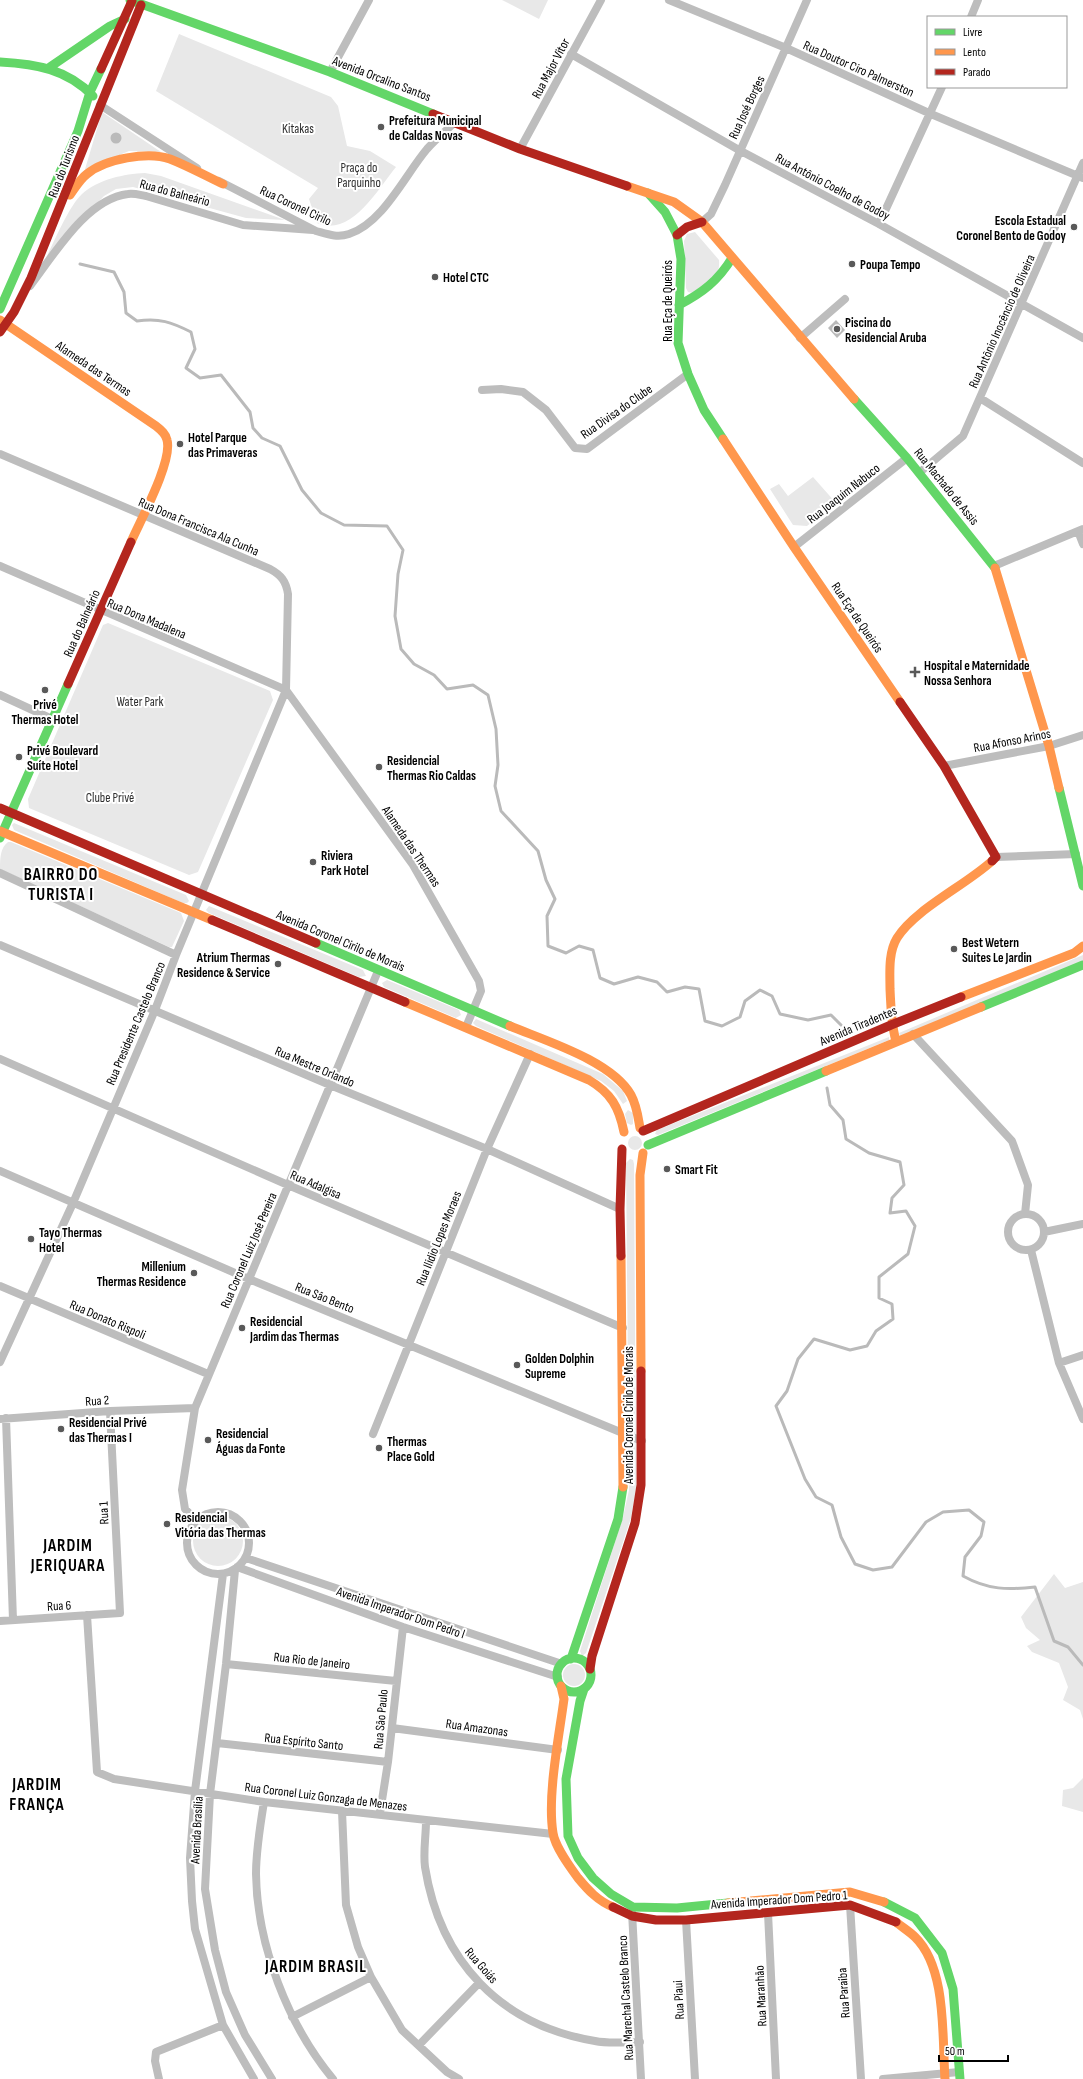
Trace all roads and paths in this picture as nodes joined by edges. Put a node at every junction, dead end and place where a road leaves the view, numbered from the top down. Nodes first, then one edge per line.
1 (369, 0) edge
2 (601, 0) edge
3 (669, 0) edge
4 (807, 0) edge
5 (978, 0) edge
6 (136, 1) edge
7 (971, 16) edge
8 (125, 19) junction
9 (786, 48) junction
10 (571, 54) junction
11 (0, 62) edge
12 (50, 67) junction
13 (330, 72) junction
14 (942, 88) edge
15 (90, 92) junction
16 (100, 106) junction
17 (931, 114) junction
18 (456, 121) junction
19 (520, 148) junction
20 (739, 150) junction
21 (1083, 163) edge
22 (1080, 177) edge
23 (223, 184) junction
24 (646, 192) junction
25 (60, 208) junction
26 (702, 222) junction
27 (879, 224) junction
28 (316, 231) junction
29 (678, 235) junction
30 (732, 258) junction
31 (22, 296) junction
32 (845, 299) dead end
33 (1021, 304) junction
34 (679, 305) junction
35 (0, 309) edge
36 (2, 326) edge
37 (800, 338) junction
38 (1083, 338) edge
39 (688, 374) junction
40 (482, 390) dead end
41 (980, 398) junction
42 (168, 442) joint
43 (0, 454) edge
44 (907, 458) junction
45 (1083, 463) edge
46 (919, 473) junction
47 (143, 516) junction
48 (1080, 530) edge
49 (1083, 544) edge
50 (794, 547) junction
51 (0, 566) edge
52 (994, 566) junction
53 (101, 612) junction
54 (286, 690) junction
55 (0, 695) edge
56 (52, 719) junction
57 (1083, 735) edge
58 (1049, 746) junction
59 (944, 766) junction
60 (0, 808) edge
61 (12, 813) junction
62 (1, 834) edge
63 (1076, 854) junction
64 (996, 857) junction
65 (0, 873) edge
66 (1083, 886) edge
67 (202, 894) junction
68 (194, 913) junction
69 (0, 945) edge
70 (1083, 946) edge
71 (176, 955) junction
72 (1083, 965) edge
73 (378, 971) junction
74 (371, 987) junction
75 (155, 1010) junction
76 (473, 1010) junction
77 (891, 1025) junction
78 (466, 1027) junction
79 (913, 1034) junction
80 (896, 1041) junction
81 (530, 1054) junction
82 (0, 1058) edge
83 (330, 1085) junction
84 (636, 1104) junction
85 (112, 1108) junction
86 (620, 1111) junction
87 (642, 1129) junction
88 (624, 1132) junction
89 (648, 1145) junction
90 (486, 1149) junction
91 (622, 1149) junction
92 (642, 1153) junction
93 (0, 1171) edge
94 (288, 1185) junction
95 (73, 1203) junction
96 (620, 1210) junction
97 (1025, 1214) junction
98 (1083, 1224) edge
99 (1044, 1232) junction
100 (1031, 1250) junction
101 (444, 1253) junction
102 (249, 1279) junction
103 (0, 1286) edge
104 (29, 1298) junction
105 (624, 1328) junction
106 (408, 1343) junction
107 (1083, 1355) edge
108 (0, 1362) edge
109 (1059, 1363) junction
110 (208, 1374) junction
111 (195, 1408) junction
112 (110, 1411) junction
113 (3, 1418) edge
114 (1083, 1419) edge
115 (373, 1434) dead end
116 (624, 1434) junction
117 (642, 1441) junction
118 (196, 1520) junction
119 (246, 1558) junction
120 (236, 1569) junction
121 (223, 1574) junction
122 (120, 1613) joint
123 (87, 1615) junction
124 (13, 1620) junction
125 (0, 1621) edge
126 (402, 1627) junction
127 (571, 1659) junction
128 (226, 1664) junction
129 (562, 1664) junction
130 (590, 1669) junction
131 (558, 1676) junction
132 (396, 1681) junction
133 (561, 1686) junction
134 (584, 1689) junction
135 (392, 1728) junction
136 (217, 1743) junction
137 (558, 1750) junction
138 (388, 1762) junction
139 (195, 1791) junction
140 (210, 1794) junction
141 (264, 1802) junction
142 (342, 1811) junction
143 (380, 1814) junction
144 (426, 1821) junction
145 (553, 1834) junction
146 (850, 1905) junction
147 (632, 1912) junction
148 (768, 1913) junction
149 (686, 1920) junction
150 (371, 1977) junction
151 (479, 1983) junction
152 (292, 2018) junction
153 (222, 2025) junction
154 (640, 2042) junction
155 (419, 2045) junction
156 (945, 2076) edge
157 (959, 2076) edge
158 (895, 2078) edge
159 (159, 2079) edge
160 (254, 2079) edge
161 (272, 2079) edge
162 (333, 2079) edge
163 (459, 2079) edge
164 (642, 2079) edge
165 (695, 2079) edge
166 (776, 2079) edge
167 (861, 2079) edge
168 (883, 2079) edge

1 - 13 street
2 - 10 street, Rua Major Vitor
3 - 9 street, Rua Doutor Ciro Palmerston
4 - 9 street, Rua José Borges
5 - 7 street
6 - 8 main road, Rua do Turismo
6 - 13 main road, Avenida Orcalino Santos
6 - 16 main road, Rua do Turismo
8 - 12 main road
8 - 15 main road, Rua do Turismo
9 - 17 street, Rua Doutor Ciro Palmerston
9 - 20 street, Rua José Borges
10 - 19 street, Rua Major Vitor
10 - 20 street, Rua Antônio Coelho de Godoy
11 - 12 main road
12 - 15 main road
13 - 18 main road, Avenida Orcalino Santos
14 - 17 street
15 - 16 main road
15 - 35 main road, Rua do Turismo
16 - 23 street, Rua Coronel Cirilo
16 - 25 main road, Rua do Turismo
17 - 22 street, Rua Doutor Ciro Palmerston
17 - 27 street
18 - 19 main road, Avenida Orcalino Santos
18 - 28 street, Rua Coronel Cirilo
19 - 24 main road, Avenida Orcalino Santos
20 - 26 street, Rua José Borges
20 - 27 street, Rua Antônio Coelho de Godoy
21 - 22 street, Rua Antônio Inocêncio de Oliveira
22 - 33 street, Rua Antônio Inocêncio de Oliveira
23 - 25 main road
23 - 28 street, Rua Coronel Cirilo
24 - 26 main road, Rua Machado de Assis
24 - 29 main road, Rua Eça de Queirós
25 - 31 main road, Rua do Turismo
26 - 29 main road
26 - 30 main road, Rua Machado de Assis
27 - 33 street, Rua Antônio Coelho de Godoy
28 - 31 street, Rua do Balneário
29 - 34 main road, Rua Eça de Queirós
30 - 34 main road
30 - 37 main road, Rua Machado de Assis
31 - 36 main road, Rua do Turismo
32 - 37 street
33 - 38 street, Rua Antônio Coelho de Godoy
33 - 41 street, Rua Antônio Inocêncio de Oliveira
34 - 39 main road, Rua Eça de Queirós
36 - 42 main road, Alameda das Termas
37 - 44 main road, Rua Machado de Assis
39 - 40 street, Rua Divisa do Clube
39 - 50 main road, Rua Eça de Queirós
41 - 45 street
41 - 46 street, Rua Antônio Inocêncio de Oliveira
42 - 47 main road, Rua do Balneário
43 - 47 street, Rua Dona Francisca Ala Cunha
44 - 46 main road, Rua Machado de Assis
44 - 50 street, Rua Joaquim Nabuco
46 - 52 main road, Rua Machado de Assis
47 - 53 main road, Rua do Balneário
47 - 54 street, Rua Dona Francisca Ala Cunha
48 - 49 street
48 - 52 street
50 - 59 main road, Rua Eça de Queirós
51 - 53 street, Rua Dona Madalena
52 - 58 main road, Rua Machado de Assis
53 - 54 street, Rua Dona Madalena
53 - 56 main road, Rua do Balneário
54 - 67 street, Rua Presidente Castelo Branco
54 - 76 street, Alameda das Thermas
55 - 56 street
56 - 61 main road, Rua do Balneário
57 - 58 street, Rua Afonso Arinos
58 - 59 street, Rua Afonso Arinos
58 - 63 main road, Rua Machado de Assis
59 - 64 main road, Rua Eça de Queirós
60 - 61 main road, Avenida Coronel Cirilo de Morais
61 - 62 main road, Rua do Balneário
61 - 67 main road, Avenida Coronel Cirilo de Morais
62 - 68 main road
63 - 64 street
63 - 66 main road, Rua Machado de Assis
64 - 77 main road
65 - 71 street
67 - 68 street, Rua Presidente Castelo Branco
67 - 73 main road, Avenida Coronel Cirilo de Morais
68 - 71 street, Rua Presidente Castelo Branco
68 - 74 main road
69 - 75 street, Rua Mestre Orlando
70 - 77 main road, Avenida Tiradentes
71 - 75 street, Rua Presidente Castelo Branco
72 - 79 main road
73 - 74 street, Rua Coronel Luiz José Pereira
73 - 76 main road, Avenida Coronel Cirilo de Morais
74 - 78 main road
74 - 83 street, Rua Coronel Luiz José Pereira
75 - 83 street, Rua Mestre Orlando
75 - 85 street, Rua Presidente Castelo Branco
76 - 78 street, Alameda das Thermas
76 - 84 main road, Avenida Coronel Cirilo de Morais
77 - 80 main road
77 - 87 main road, Avenida Tiradentes
78 - 81 main road
79 - 80 main road
79 - 97 street
80 - 89 main road
81 - 86 main road
81 - 90 street, Rua Ilidio Lopes Moraes
82 - 85 street, Rua Adalgisa
83 - 90 street, Rua Mestre Orlando
83 - 94 street, Rua Coronel Luiz José Pereira
84 - 86 main road
84 - 87 main road, Avenida Coronel Cirilo de Morais
85 - 94 street, Rua Adalgisa
85 - 95 street, Rua Presidente Castelo Branco
86 - 88 main road
87 - 88 main road
87 - 89 main road
88 - 91 main road
89 - 92 main road
90 - 96 street, Rua Mestre Orlando
90 - 101 street, Rua Ilidio Lopes Moraes
91 - 92 main road
91 - 96 main road, Avenida Coronel Cirilo de Morais
92 - 117 main road, Avenida Coronel Cirilo de Morais
93 - 95 street, Rua São Bento
94 - 101 street, Rua Adalgisa
94 - 102 street, Rua Coronel Luiz José Pereira
95 - 102 street, Rua São Bento
95 - 104 street, Rua Presidente Castelo Branco
96 - 105 main road, Avenida Coronel Cirilo de Morais
97 - 99 street
97 - 100 street
98 - 99 street
99 - 100 street
100 - 109 street
101 - 105 street, Rua Adalgisa
101 - 106 street, Rua Ilidio Lopes Moraes
102 - 106 street, Rua São Bento
102 - 110 street, Rua Coronel Luiz José Pereira
103 - 104 street, Rua Donato Rispoli
104 - 108 street, Rua Presidente Castelo Branco
104 - 110 street, Rua Donato Rispoli
105 - 116 main road, Avenida Coronel Cirilo de Morais
106 - 115 street, Rua Ilidio Lopes Moraes
106 - 116 street, Rua São Bento
107 - 109 street
109 - 114 street
110 - 111 street, Rua Coronel Luiz José Pereira
111 - 112 street, Rua 2
111 - 118 street, Rua Coronel Luiz José Pereira
112 - 113 street, Rua 2
112 - 122 street, Rua 1
113 - 124 street
116 - 117 street, Rua São Bento
116 - 127 main road, Avenida Coronel Cirilo de Morais
117 - 130 main road, Avenida Coronel Cirilo de Morais
118 - 119 street
118 - 121 street
119 - 120 street
119 - 129 street, Avenida Imperador Dom Pedro l
120 - 121 street
120 - 126 street, Avenida Imperador Dom Pedro l
120 - 128 street, Avenida Brasília
121 - 139 street, Avenida Brasília
122 - 123 street, Rua 6
123 - 124 street, Rua 6
123 - 139 street, Rua Coronel Luiz Gonzaga de Menazes
124 - 125 street, Rua 6
126 - 131 street, Avenida Imperador Dom Pedro l
126 - 132 street, Rua São Paulo
127 - 129 main road
127 - 130 main road
128 - 132 street, Rua Rio de Janeiro
128 - 136 street, Avenida Brasília
129 - 131 main road
130 - 134 main road, Avenida Coronel Cirilo de Morais
131 - 133 main road
132 - 135 street, Rua São Paulo
133 - 134 main road
133 - 137 main road
134 - 147 main road, Avenida Coronel Cirilo de Morais
135 - 137 street, Rua Amazonas
135 - 138 street, Rua São Paulo
136 - 138 street, Rua Espírito Santo
136 - 140 street, Avenida Brasília
137 - 145 main road
138 - 143 street, Rua São Paulo
139 - 140 street, Rua Coronel Luiz Gonzaga de Menazes
139 - 153 street, Avenida Brasília
140 - 141 street, Rua Coronel Luiz Gonzaga de Menazes
140 - 161 street, Avenida Brasília
141 - 142 street, Rua Coronel Luiz Gonzaga de Menazes
141 - 152 street
142 - 143 street, Rua Coronel Luiz Gonzaga de Menazes
142 - 150 street
143 - 144 street, Rua Coronel Luiz Gonzaga de Menazes
144 - 145 street, Rua Coronel Luiz Gonzaga de Menazes
144 - 151 street, Rua Goiás
145 - 147 main road
146 - 148 main road, Avenida Imperador Dom Pedro 1
146 - 156 main road, Avenida Imperador Dom Pedro 1
146 - 167 street, Rua Paraíba
147 - 149 main road, Avenida Imperador Dom Pedro 1
147 - 154 street, Rua Marechal Castelo Branco
147 - 157 main road, Avenida Imperador Dom Pedro 1
148 - 149 main road, Avenida Imperador Dom Pedro 1
148 - 166 street, Rua Maranhão
149 - 165 street, Rua Piaui
150 - 152 street
150 - 155 street
151 - 154 street, Rua Goiás
151 - 155 street
152 - 162 street
153 - 159 street
153 - 160 street, Avenida Brasília
154 - 164 street, Rua Marechal Castelo Branco
155 - 163 street
156 - 157 street
156 - 158 street
158 - 168 street

